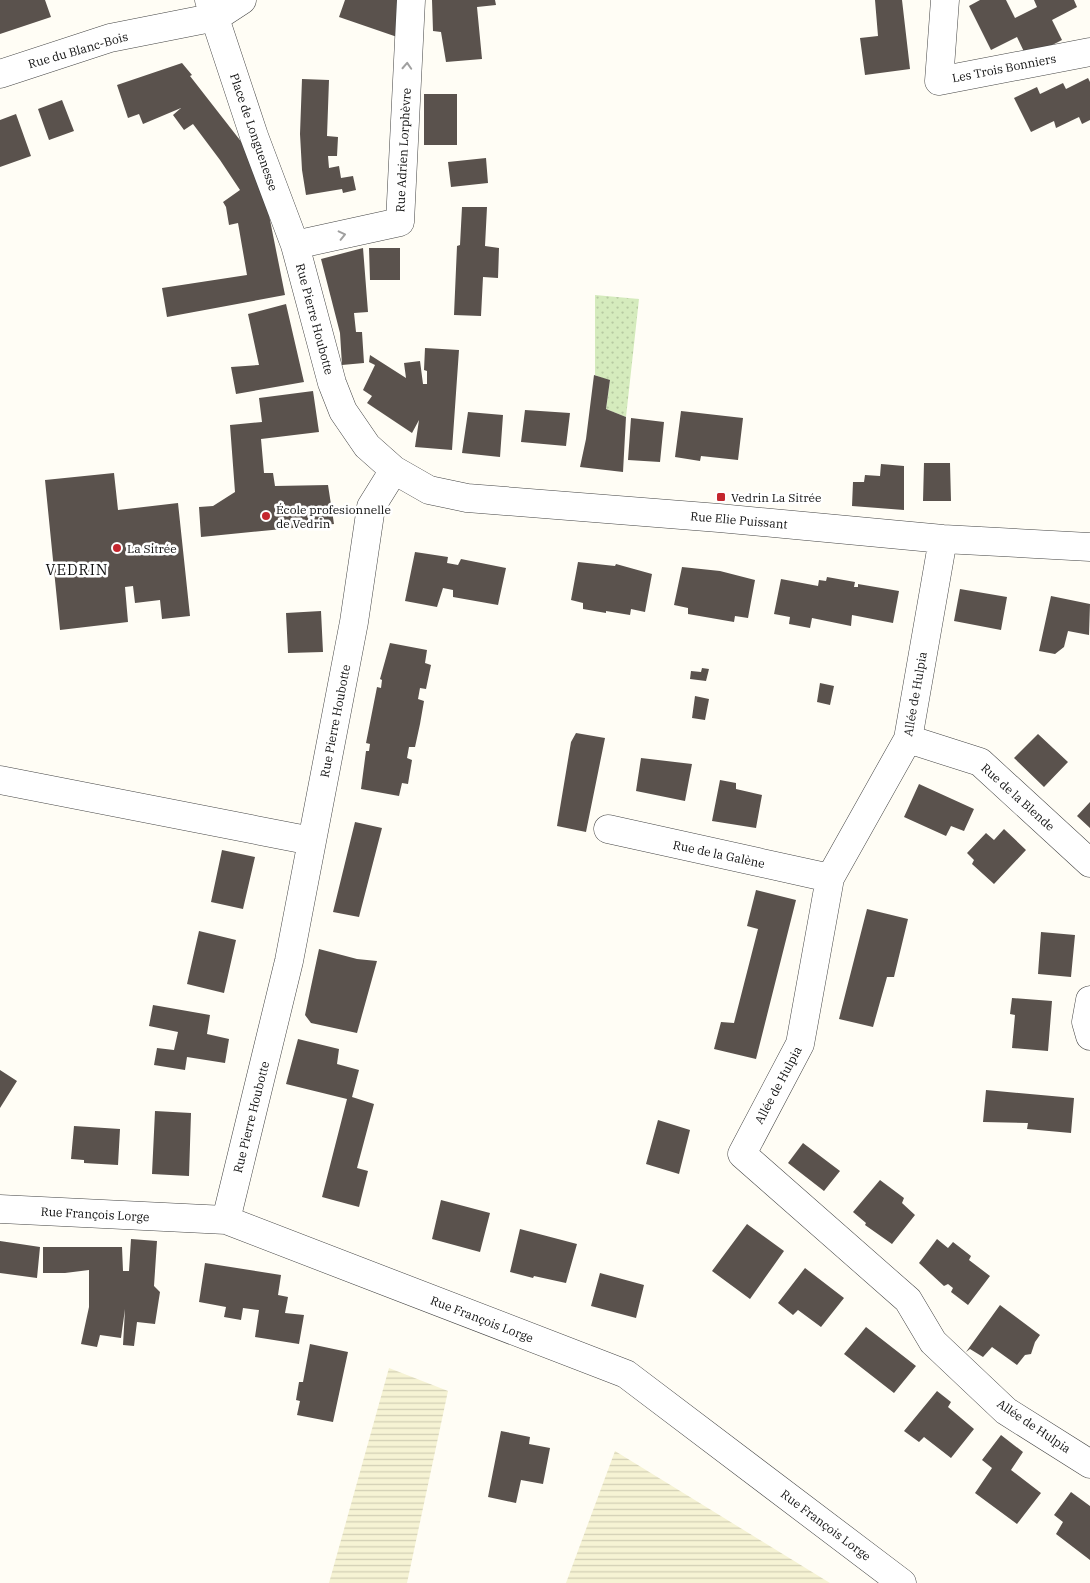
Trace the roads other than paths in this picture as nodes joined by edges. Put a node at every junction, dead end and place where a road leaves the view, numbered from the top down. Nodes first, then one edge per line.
1 (242, 0) edge
2 (411, 0) edge
3 (945, 0) edge
4 (213, 9) edge
5 (1090, 52) edge
6 (0, 74) edge
7 (295, 245) junction
8 (394, 470) junction
9 (943, 539) junction
10 (1090, 547) edge
11 (908, 739) junction
12 (0, 780) edge
13 (608, 829) dead end
14 (312, 841) junction
15 (1090, 863) edge
16 (830, 878) junction
17 (1090, 1000) edge
18 (1090, 1036) edge
19 (0, 1209) edge
20 (226, 1220) junction
21 (1090, 1464) edge
22 (902, 1583) edge

1 - 4 street
7 -> 2 street, Rue Adrien Lorphèvre
3 - 5 street, Les Trois Bonniers
4 - 6 street, Rue du Blanc-Bois
4 - 7 street, Place de Longuenesse
7 - 8 street, Rue Pierre Houbotte
8 - 9 street, Rue Elie Puissant
8 - 14 street, Rue Pierre Houbotte
9 - 10 street, Rue Elie Puissant
9 - 11 street, Allée de Hulpia
11 - 15 street, Rue de la Blende
11 - 16 street, Allée de Hulpia
12 - 14 street
13 - 16 street, Rue de la Galène
14 - 20 street, Rue Pierre Houbotte
16 - 21 street, Allée de Hulpia
17 - 18 street
19 - 20 street, Rue François Lorge
20 - 22 street, Rue François Lorge

